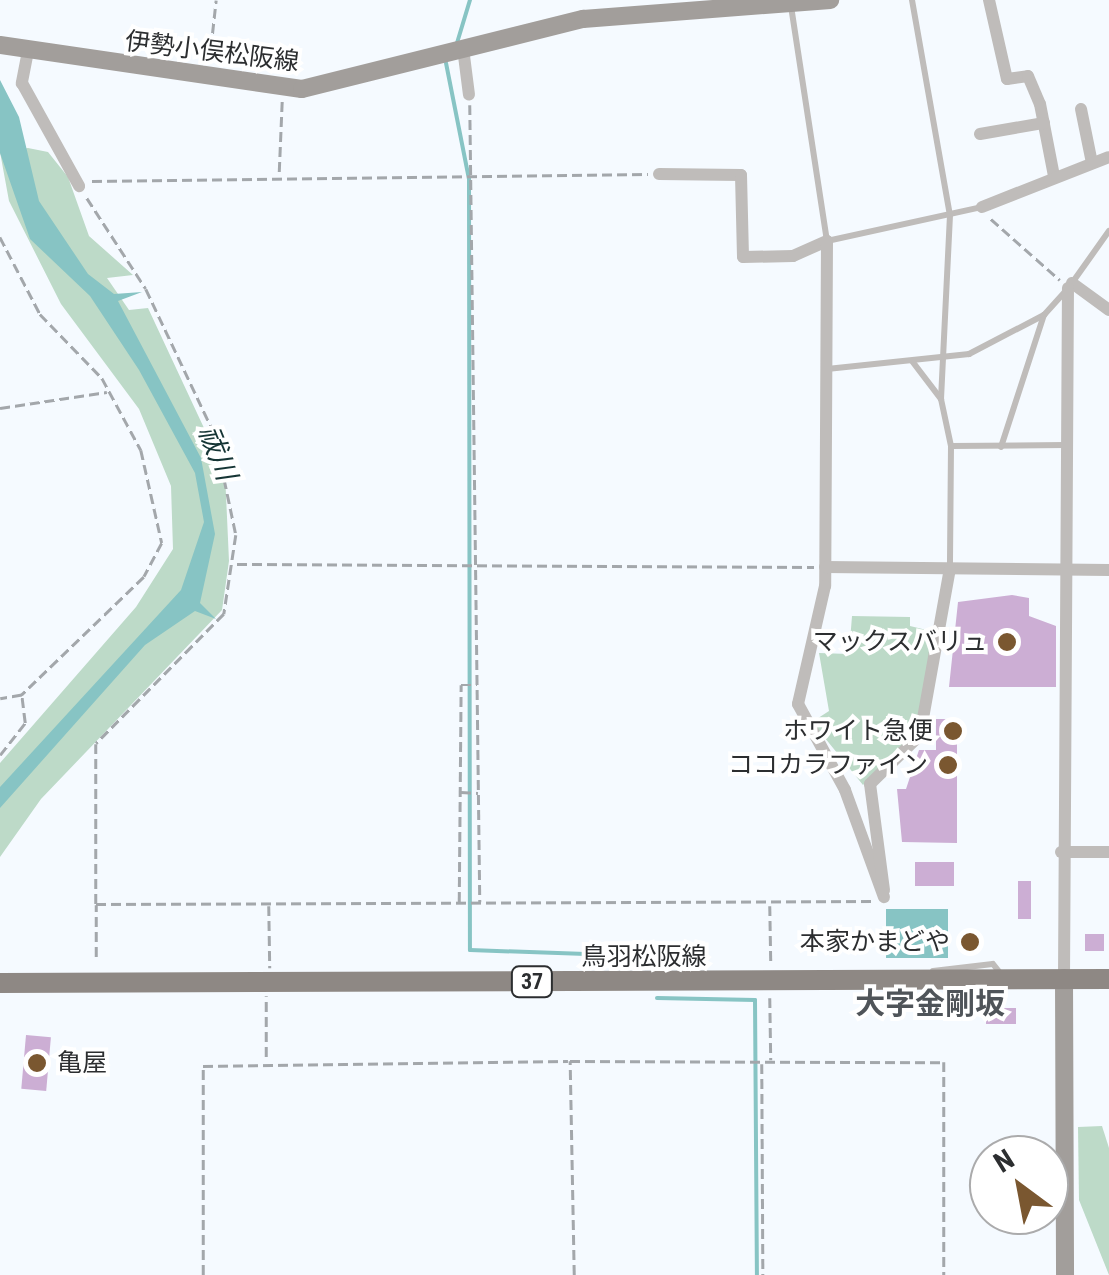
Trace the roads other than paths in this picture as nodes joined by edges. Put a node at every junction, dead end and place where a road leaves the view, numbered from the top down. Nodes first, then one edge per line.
1 (830, 0) edge
2 (912, 0) edge
3 (989, 0) edge
4 (792, 6) junction
5 (658, 9) edge
6 (0, 45) edge
7 (464, 48) junction
8 (25, 50) junction
9 (469, 94) road end
10 (1081, 108) dead end
11 (1044, 123) junction
12 (980, 134) dead end
13 (1109, 157) edge
14 (1092, 163) junction
15 (659, 174) road end
16 (1054, 176) junction
17 (79, 186) road end
18 (982, 207) joint
19 (950, 216) junction
20 (1109, 231) edge
21 (828, 240) junction
22 (1070, 285) junction
23 (1109, 310) edge
24 (1044, 315) junction
25 (947, 358) junction
26 (912, 361) junction
27 (826, 370) junction
28 (941, 399) junction
29 (1068, 445) junction
30 (951, 446) junction
31 (1001, 446) junction
32 (825, 567) junction
33 (950, 569) junction
34 (1069, 570) junction
35 (1109, 570) edge
36 (1061, 852) junction
37 (1109, 852) edge
38 (1064, 978) junction
39 (1109, 979) edge
40 (0, 983) edge
41 (1065, 1275) edge

1 - 4 main road, 伊勢小俣松阪線
2 - 19 lane
3 - 11 street
4 - 5 main road, 伊勢小俣松阪線
4 - 21 lane
5 - 7 main road, 伊勢小俣松阪線
6 - 8 main road, 伊勢小俣松阪線
7 - 8 main road, 伊勢小俣松阪線
7 - 9 street
8 - 17 street
10 - 14 street
11 - 12 street
11 - 16 street
13 - 14 street
14 - 16 street
15 - 21 street
16 - 18 street
18 - 19 lane
19 - 21 lane
19 - 25 lane
20 - 22 lane
21 - 27 street
22 - 23 street
22 - 24 lane
22 - 29 street
24 - 25 lane
24 - 31 lane
25 - 26 lane
25 - 28 lane
26 - 27 lane
26 - 28 lane
27 - 32 street
28 - 30 lane
29 - 31 lane
29 - 34 street
30 - 31 lane
30 - 33 lane
32 - 33 street
32 - 33 street
33 - 34 street
34 - 35 street
34 - 36 street
36 - 37 street
36 - 38 street
38 - 39 main road, 鳥羽松阪線 / 37
38 - 40 main road, 鳥羽松阪線 / 37
38 - 41 main road

